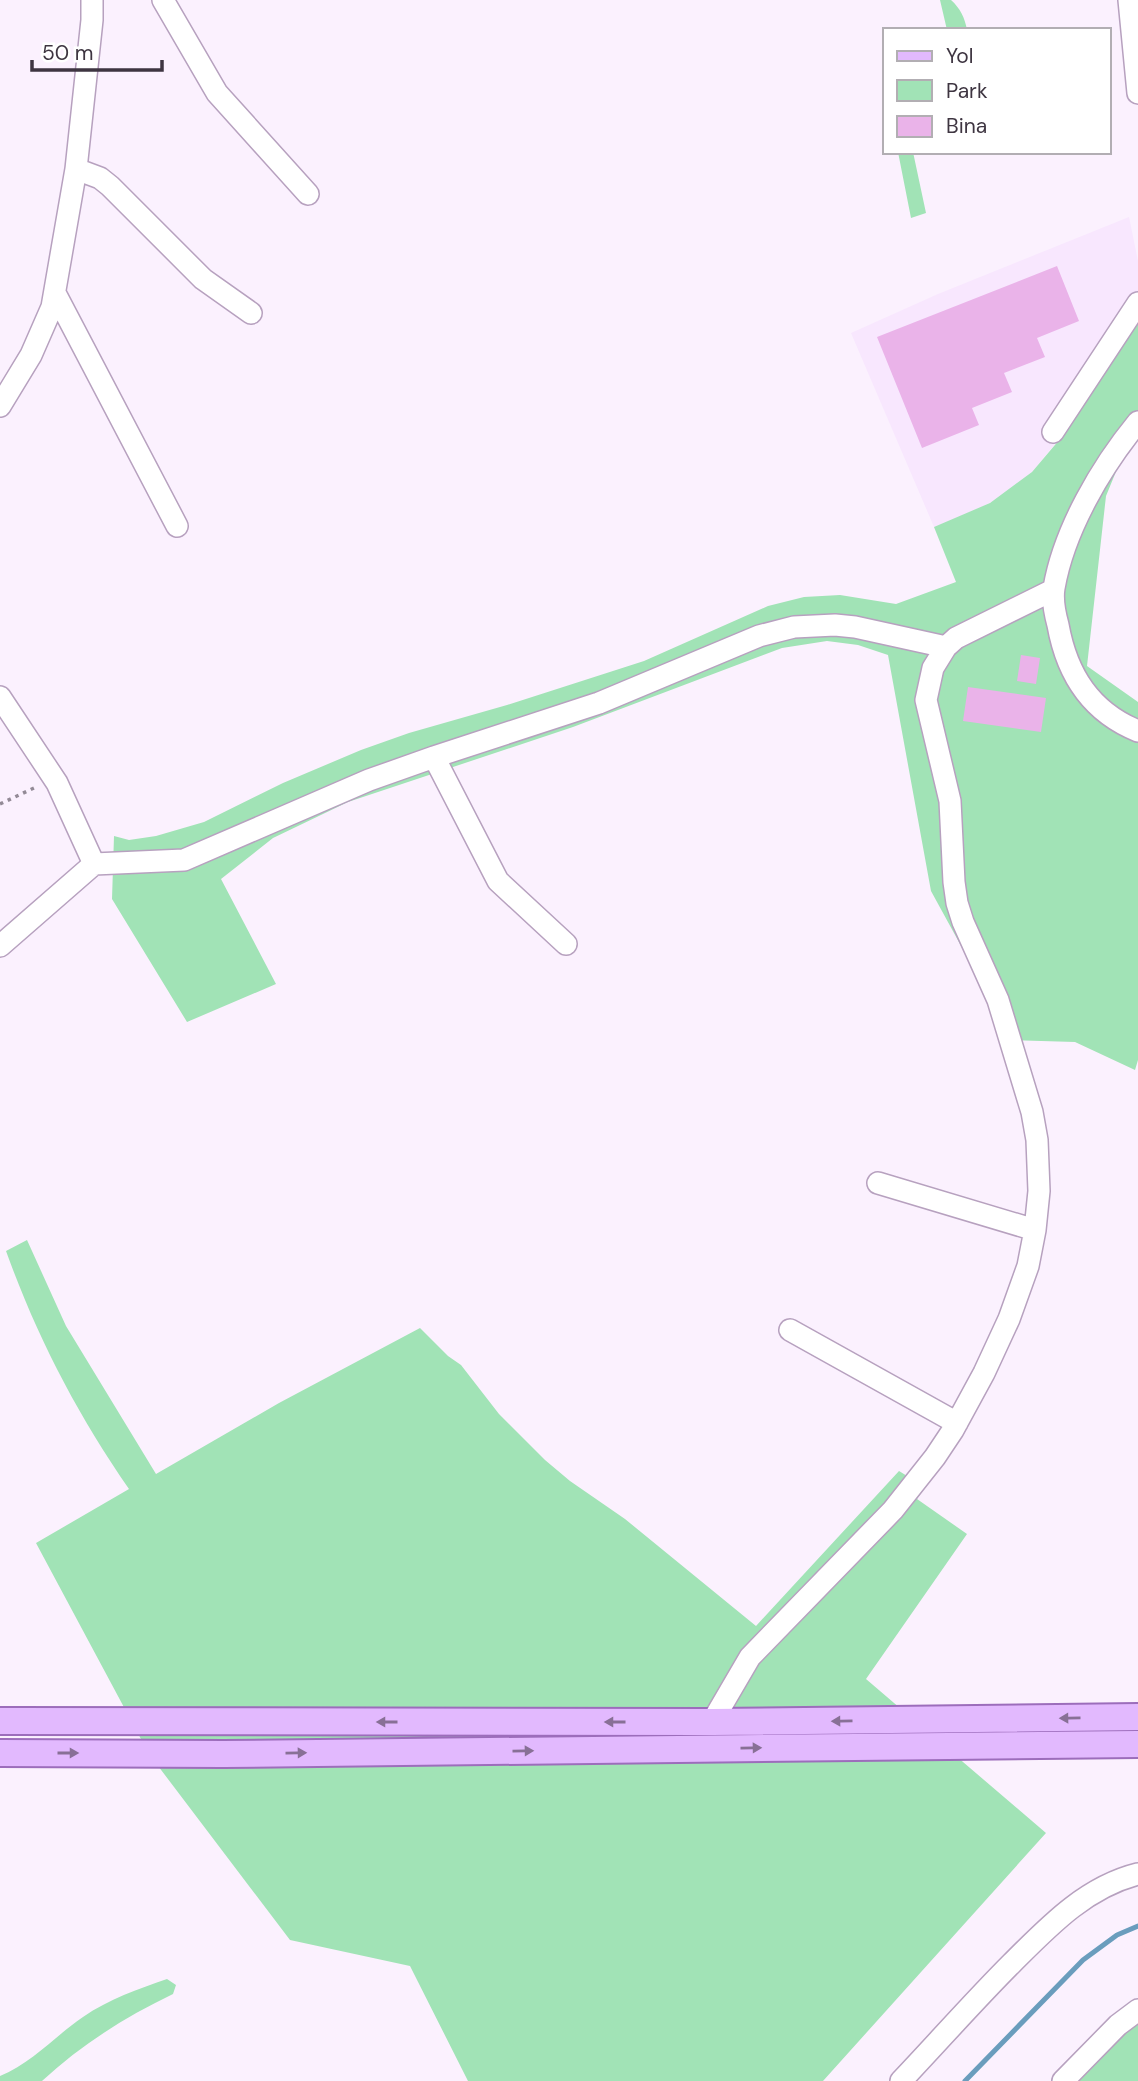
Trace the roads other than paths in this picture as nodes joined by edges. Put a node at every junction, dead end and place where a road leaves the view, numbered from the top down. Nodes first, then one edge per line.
1 (92, 0) edge
2 (163, 0) edge
3 (1129, 0) edge
4 (1138, 93) edge
5 (76, 169) junction
6 (308, 194) dead end
7 (55, 293) junction
8 (1138, 303) edge
9 (251, 313) dead end
10 (0, 406) edge
11 (1138, 422) edge
12 (1053, 432) dead end
13 (177, 526) dead end
14 (1054, 590) junction
15 (946, 647) junction
16 (0, 697) edge
17 (1138, 731) edge
18 (434, 757) junction
19 (94, 864) junction
20 (566, 944) dead end
21 (0, 946) edge
22 (878, 1183) dead end
23 (1035, 1230) junction
24 (790, 1330) dead end
25 (957, 1423) junction
26 (1138, 1717) edge
27 (0, 1721) edge
28 (712, 1723) junction
29 (1138, 1744) edge
30 (0, 1753) edge
31 (1138, 1874) edge
32 (1138, 2010) edge
33 (901, 2081) edge
34 (1063, 2081) edge

1 - 5 street
2 - 6 street
3 - 4 street
5 - 7 street
5 - 9 street
7 - 10 street
7 - 13 street
8 - 12 street
11 - 14 street
14 - 15 street
14 - 17 street
15 - 18 street
15 - 23 street
16 - 19 street
18 - 19 street
18 - 20 street
19 - 21 street
22 - 23 street
23 - 25 street
24 - 25 street
25 - 28 street
26 -> 28 main road
28 -> 27 main road
30 -> 29 main road
31 - 33 street
32 - 34 street

